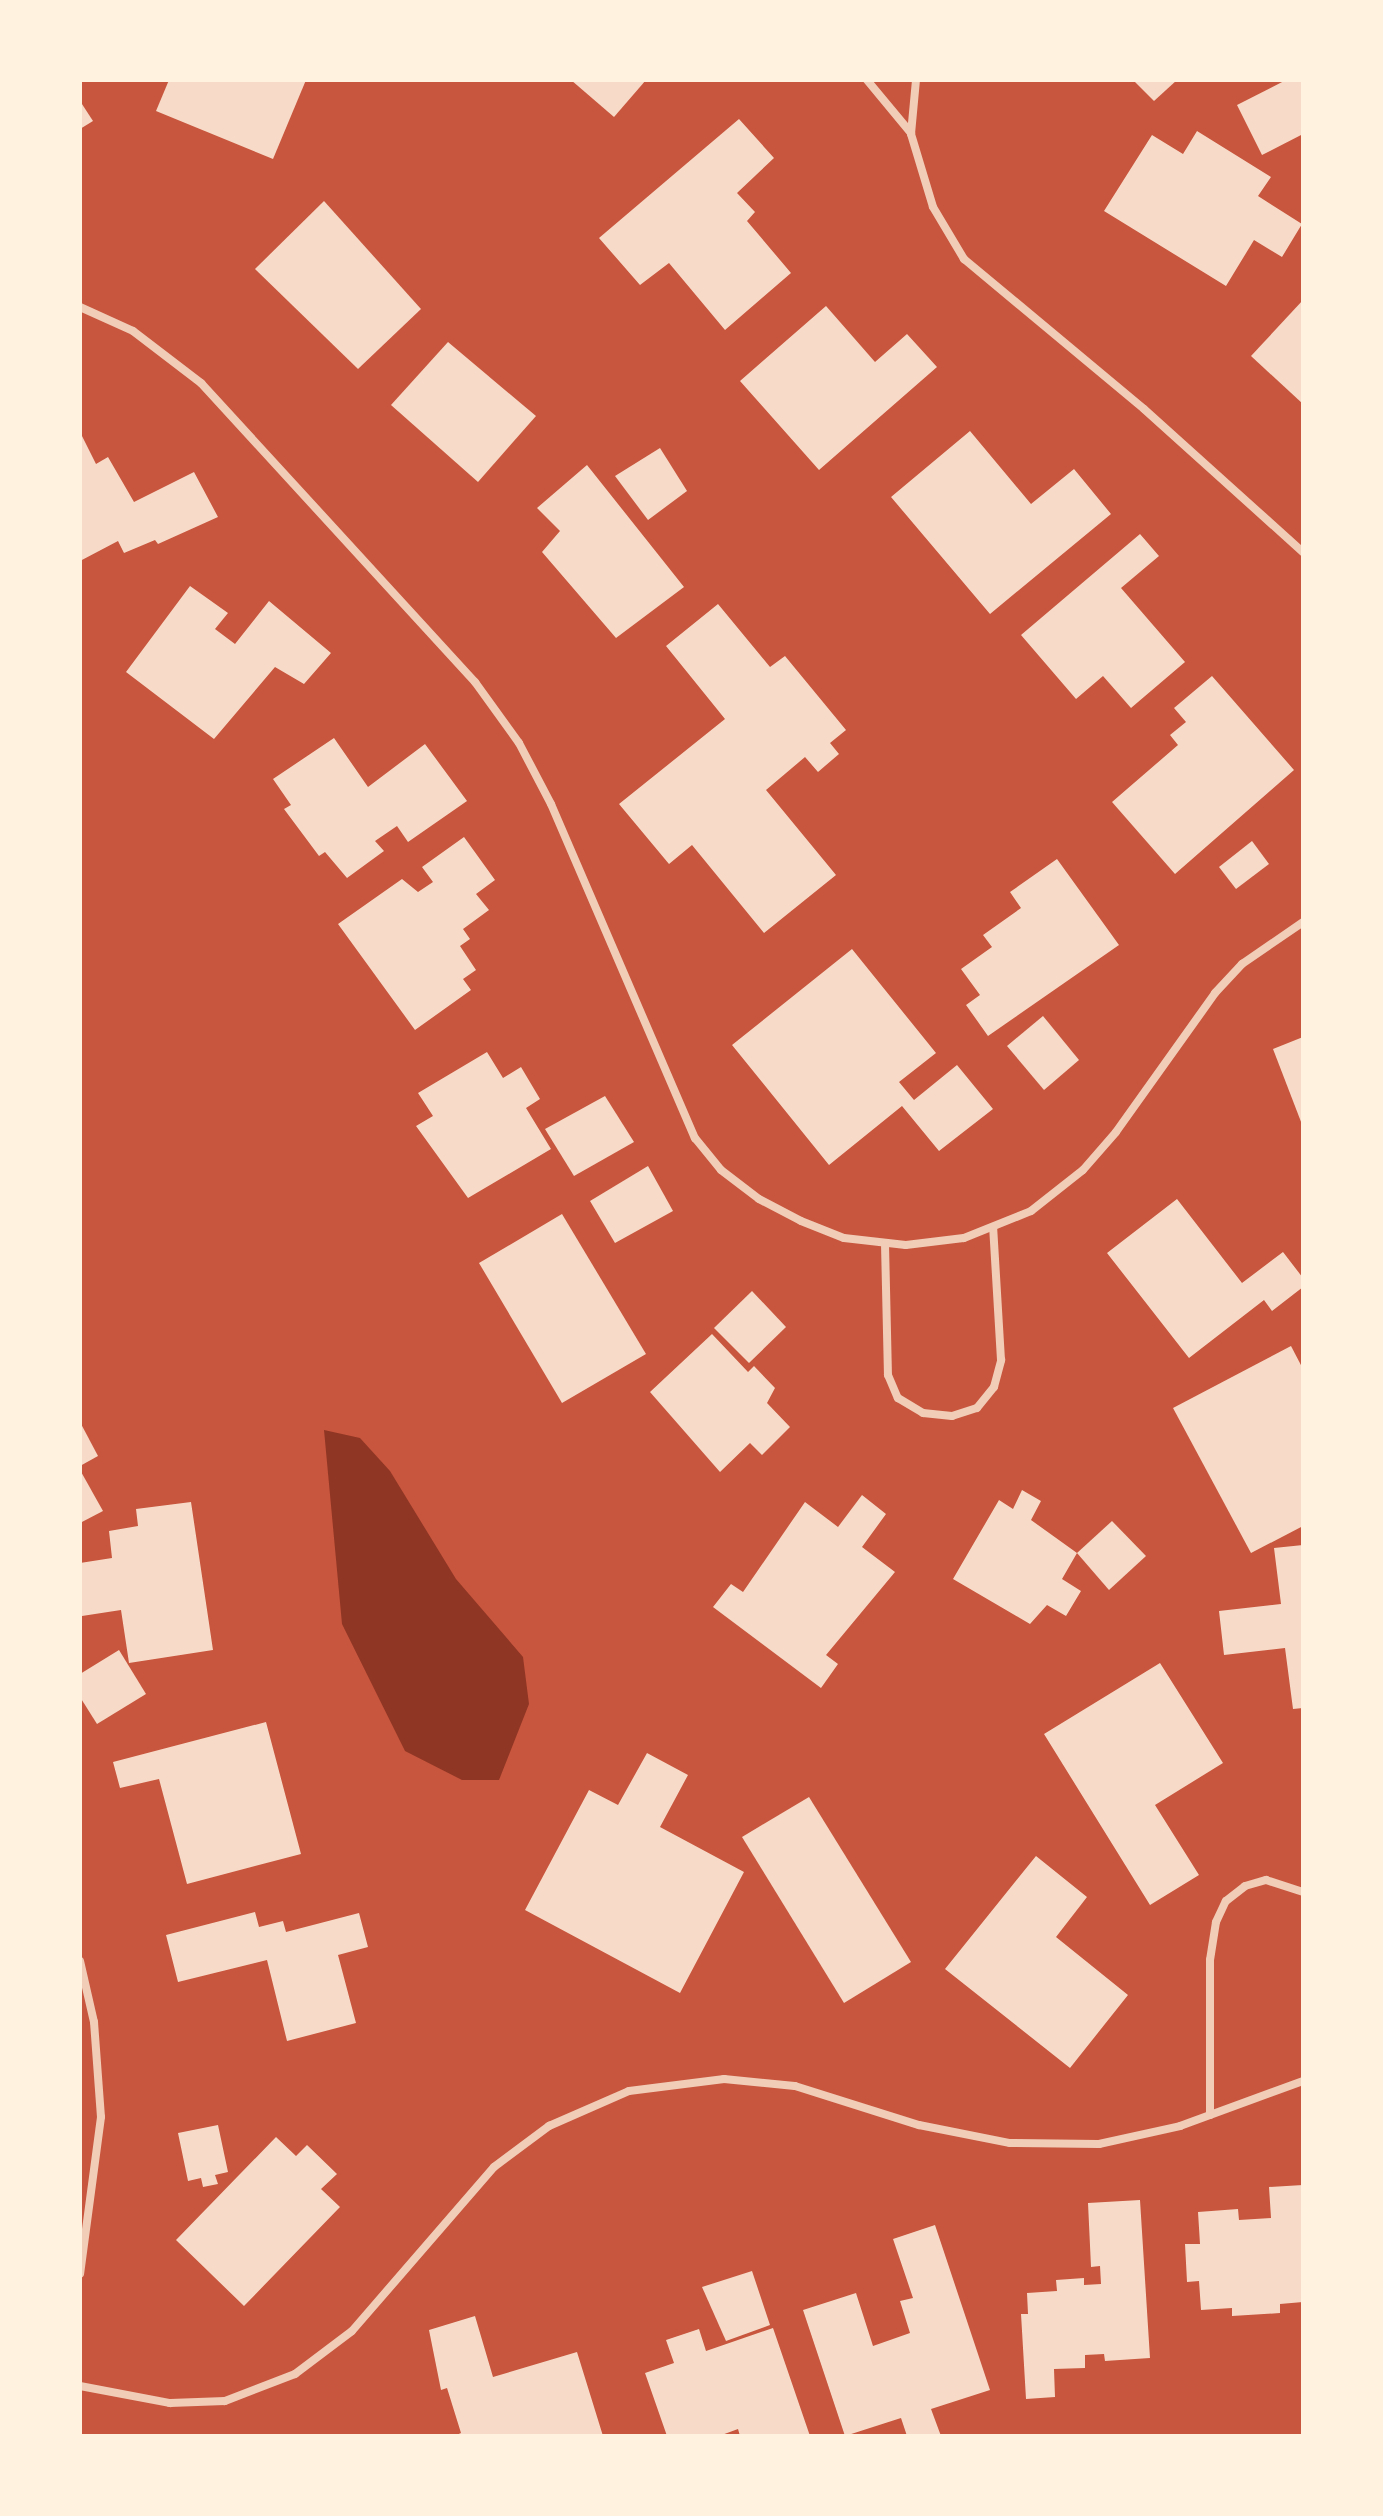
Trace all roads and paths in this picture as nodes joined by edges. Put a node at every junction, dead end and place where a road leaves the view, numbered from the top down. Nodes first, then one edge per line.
1 (867, 80) edge
2 (916, 80) edge
3 (911, 134) junction
4 (80, 307) edge
5 (1303, 552) edge
6 (1303, 922) edge
7 (993, 1227) junction
8 (885, 1244) junction
9 (1303, 1892) edge
10 (80, 1961) edge
11 (1303, 2081) edge
12 (1210, 2115) junction
13 (80, 2274) edge
14 (80, 2386) edge

1 - 3 street
2 - 3 street
3 - 5 street
4 - 8 street
6 - 7 street
7 - 8 street
7 - 8 street
9 - 12 street
10 - 13 street
11 - 12 street
12 - 14 street

